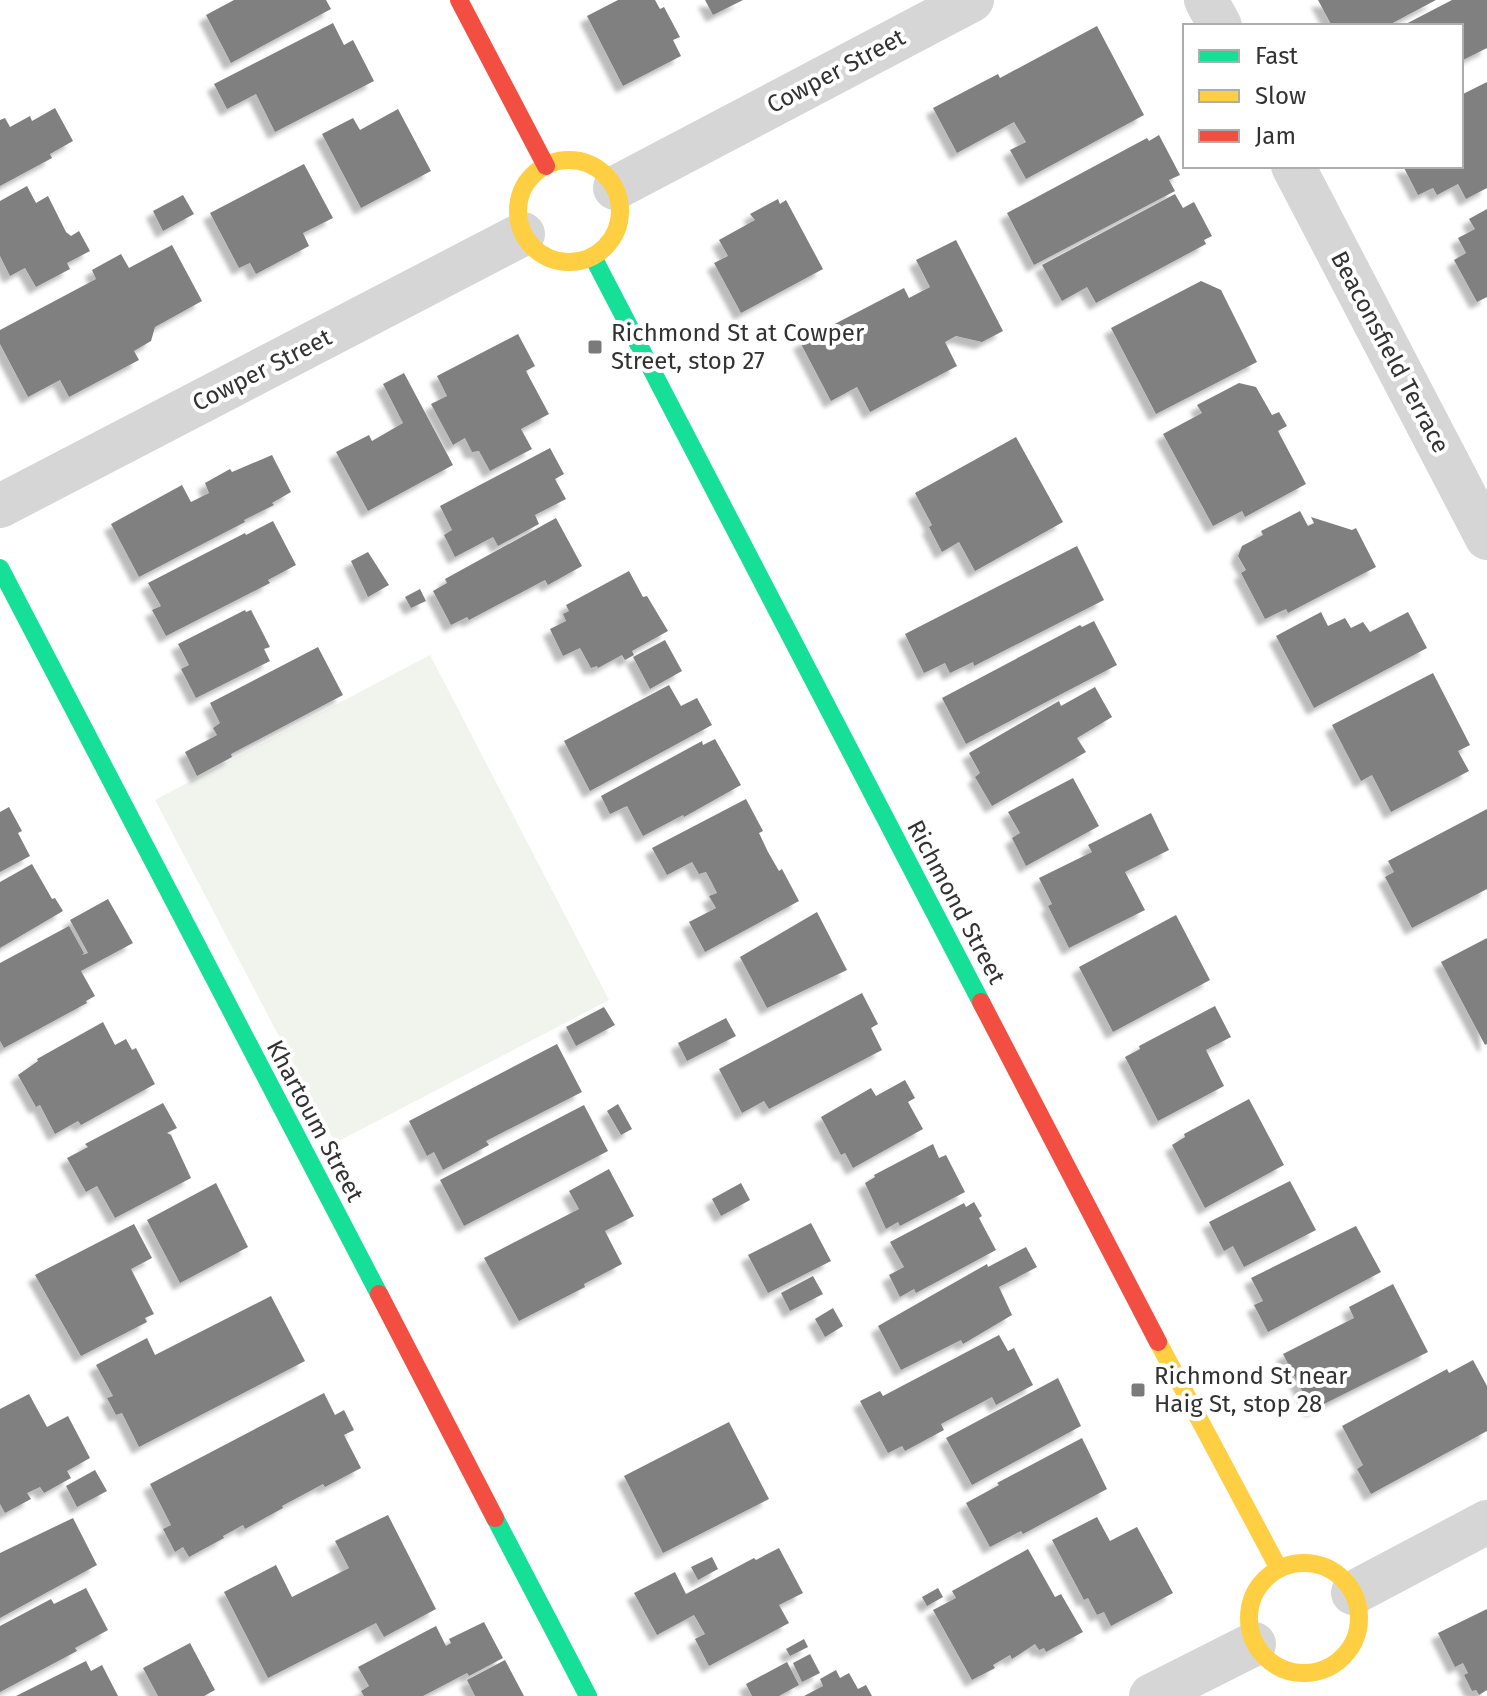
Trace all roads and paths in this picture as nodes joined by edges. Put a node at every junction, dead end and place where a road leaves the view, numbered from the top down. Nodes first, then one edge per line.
1 (459, 0) edge
2 (972, 0) edge
3 (1206, 0) edge
4 (1219, 24) edge
5 (546, 166) junction
6 (1294, 168) edge
7 (615, 188) junction
8 (523, 234) junction
9 (593, 257) junction
10 (0, 506) edge
11 (1487, 538) edge
12 (0, 568) edge
13 (1487, 1522) edge
14 (1279, 1569) junction
15 (1353, 1593) junction
16 (1254, 1644) junction
17 (588, 1696) edge
18 (1151, 1696) edge

1 - 5 street
2 - 7 street, Cowper Street
3 - 4 street
5 - 7 street
5 - 8 street
6 - 11 street, Beaconsfield Terrace
7 - 9 street
8 - 9 street
8 - 10 street, Cowper Street
9 - 14 street, Richmond Street
12 - 17 street, Khartoum Street
13 - 15 street
14 - 15 street
14 - 16 street
15 - 16 street
16 - 18 street

